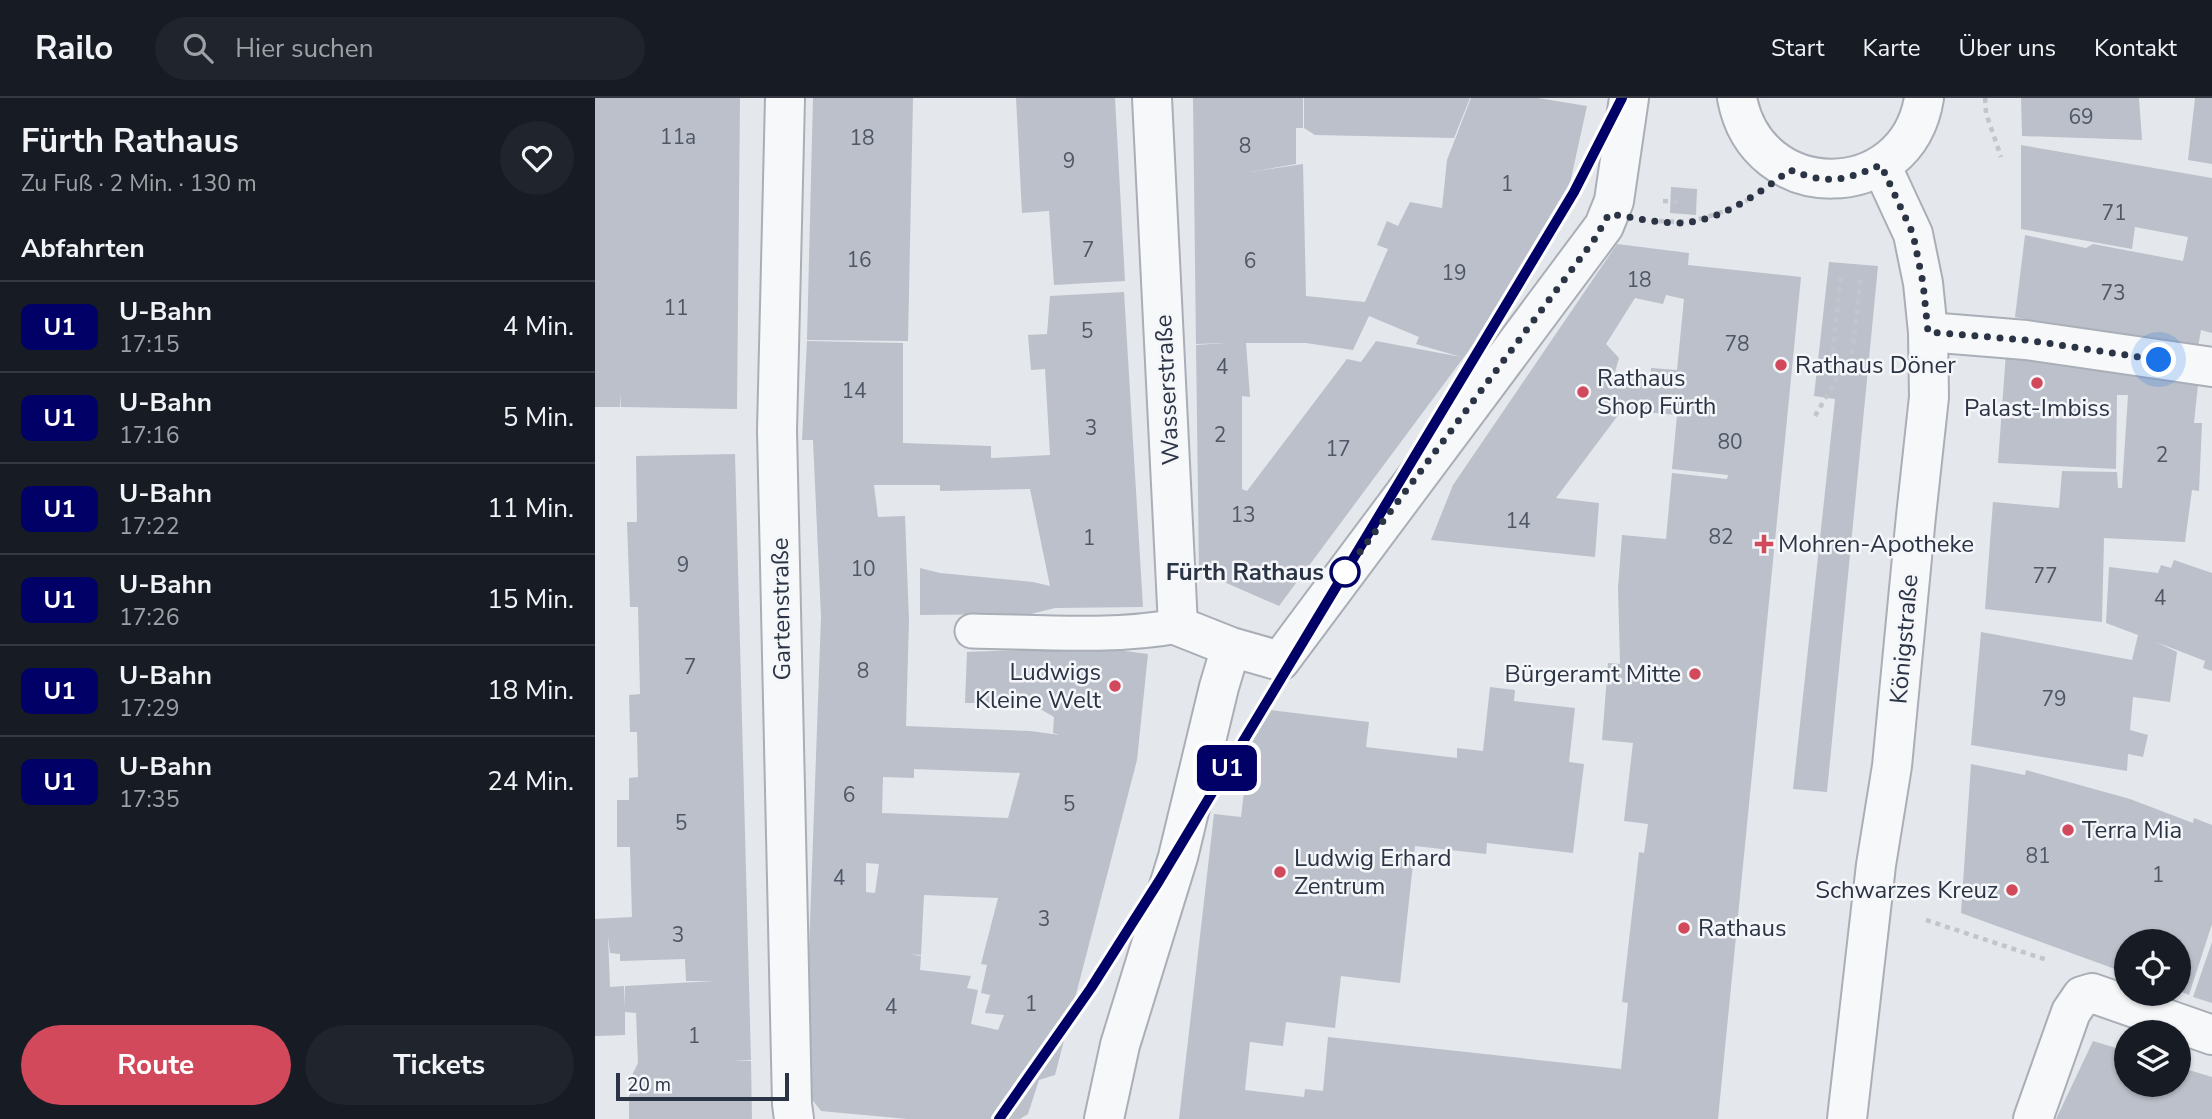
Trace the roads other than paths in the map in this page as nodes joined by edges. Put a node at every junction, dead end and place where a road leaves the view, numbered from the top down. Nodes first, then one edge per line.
1 (785, 98) edge
2 (1152, 98) edge
3 (1629, 98) edge
4 (1737, 98) edge
5 (1924, 98) edge
6 (1881, 165) junction
7 (1928, 332) junction
8 (2212, 367) edge
9 (1178, 626) junction
10 (972, 631) dead end
11 (1231, 647) junction
12 (2212, 1035) edge
13 (794, 1119) edge
14 (1104, 1119) edge
15 (1847, 1119) edge
16 (2033, 1119) edge

1 - 13 street, Gartenstraße
2 - 9 street, Wasserstraße
3 - 11 street
4 - 6 street
5 - 6 street
6 - 7 street, Königstraße
7 - 8 street
7 - 15 street, Königstraße
9 - 10 lane
9 - 11 street
11 - 14 street
12 - 16 street

